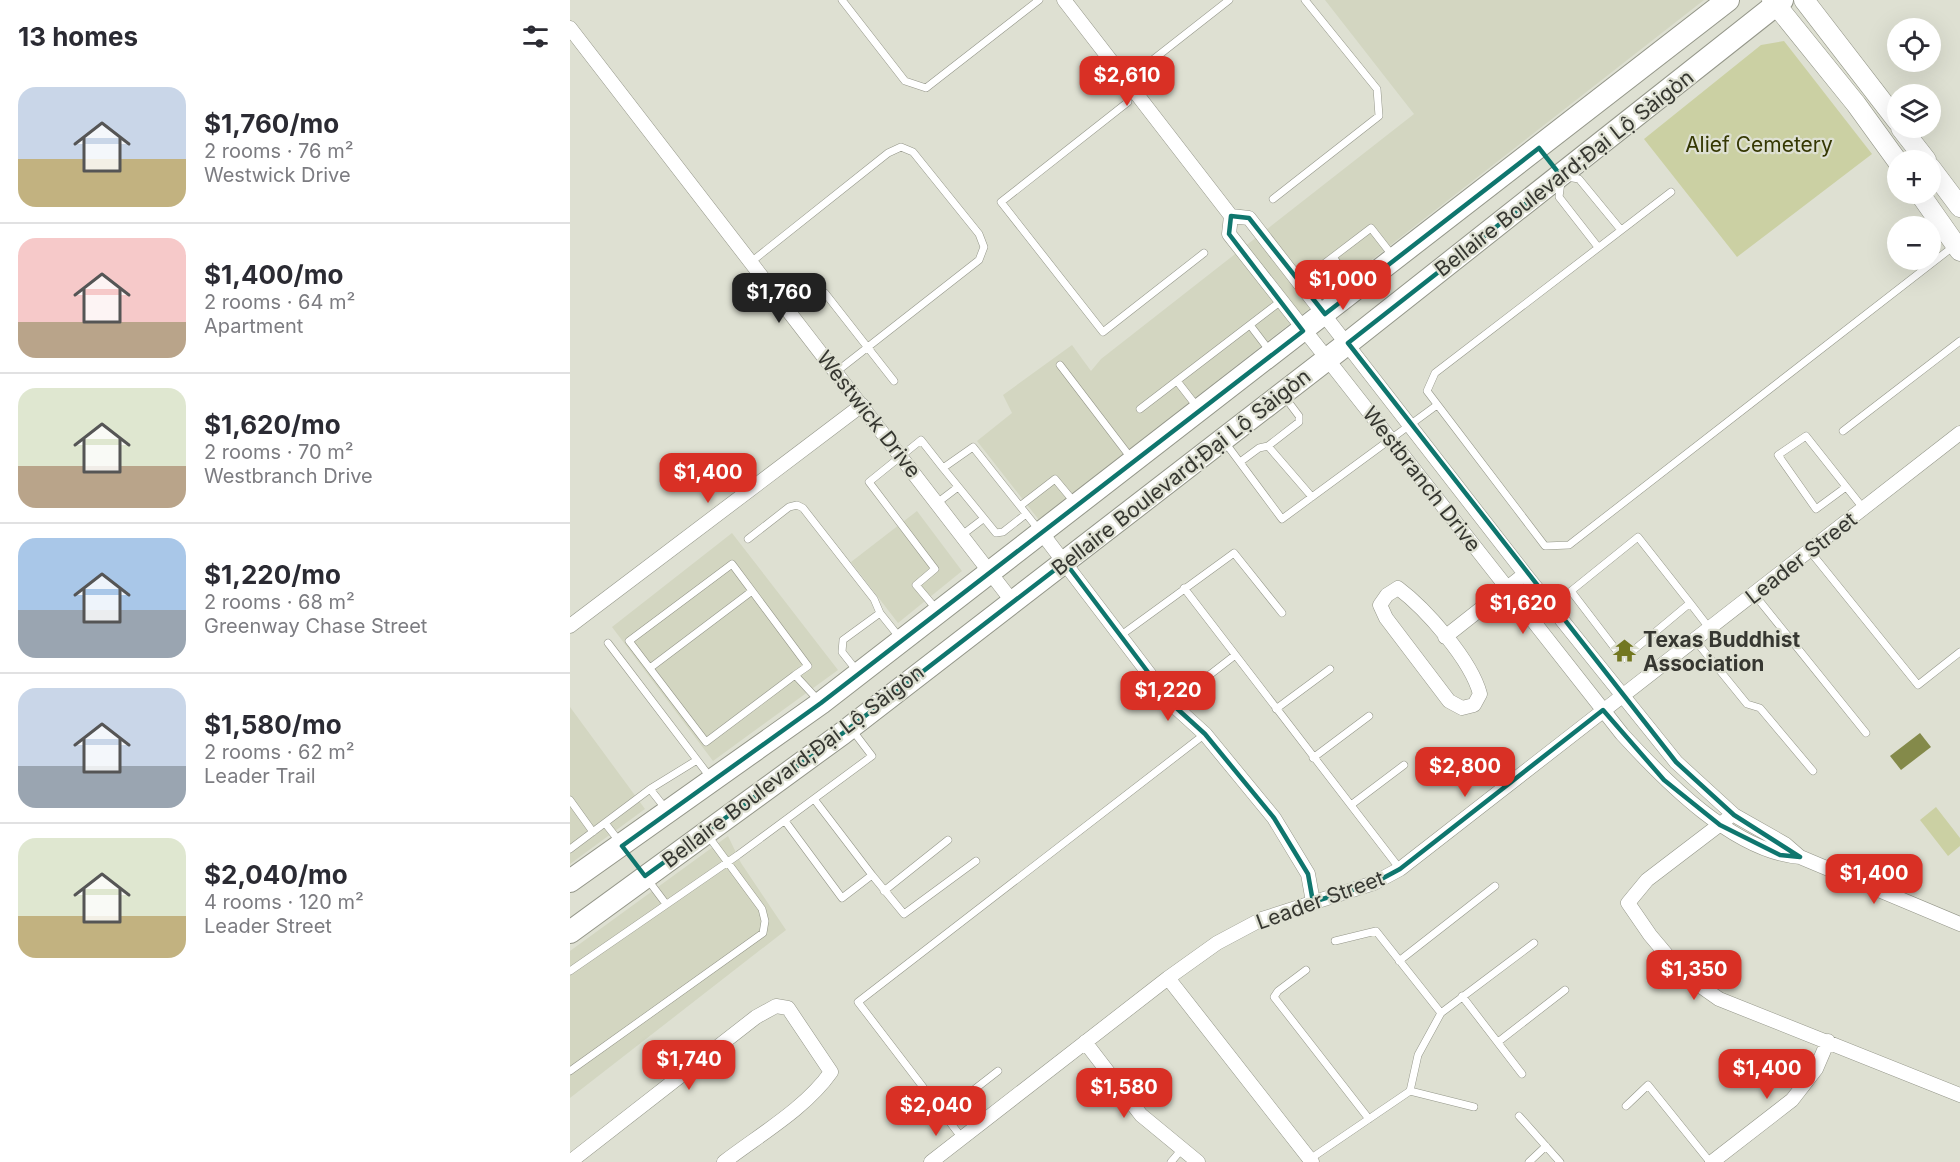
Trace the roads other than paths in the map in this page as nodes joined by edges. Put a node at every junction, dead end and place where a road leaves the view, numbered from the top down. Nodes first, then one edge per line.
1 (842, 0) edge
2 (1039, 0) edge
3 (1064, 0) edge
4 (1229, 0) edge
5 (1305, 0) edge
6 (1728, 0) edge
7 (1804, 0) edge
8 (1777, 1) edge
9 (570, 28) edge
10 (1127, 80) junction
11 (1887, 108) edge
12 (1909, 138) edge
13 (1539, 148) junction
14 (1889, 150) edge
15 (1918, 150) edge
16 (1561, 176) junction
17 (1941, 182) edge
18 (1671, 192) dead end
19 (1273, 199) dead end
20 (1928, 204) edge
21 (1960, 207) edge
22 (1231, 216) junction
23 (1621, 230) junction
24 (1959, 246) edge
25 (1598, 247) junction
26 (1204, 253) dead end
27 (1333, 257) junction
28 (1395, 259) junction
29 (751, 262) junction
30 (1300, 282) junction
31 (1357, 288) junction
32 (825, 293) dead end
33 (1281, 302) junction
34 (1325, 314) junction
35 (1250, 326) junction
36 (1304, 330) junction
37 (1960, 341) edge
38 (1348, 343) junction
39 (868, 348) junction
40 (1272, 354) junction
41 (1328, 359) junction
42 (1060, 365) dead end
43 (836, 372) junction
44 (894, 381) dead end
45 (1177, 381) junction
46 (1282, 394) junction
47 (862, 405) junction
48 (1437, 405) junction
49 (1140, 409) dead end
50 (1199, 410) junction
51 (1410, 425) junction
52 (1843, 431) dead end
53 (1960, 433) edge
54 (1391, 438) junction
55 (1222, 439) junction
56 (1268, 446) junction
57 (901, 456) junction
58 (1132, 460) junction
59 (1240, 462) junction
60 (943, 468) junction
61 (958, 487) junction
62 (1846, 487) junction
63 (1312, 497) junction
64 (937, 503) junction
65 (1076, 505) junction
66 (1020, 506) junction
67 (1863, 508) junction
68 (1026, 514) junction
69 (983, 519) junction
70 (1041, 532) junction
71 (962, 535) junction
72 (748, 539) dead end
73 (1809, 550) junction
74 (1065, 562) junction
75 (990, 572) junction
76 (1525, 574) junction
77 (1184, 588) junction
78 (1506, 589) junction
79 (752, 591) junction
80 (1755, 594) junction
81 (1012, 601) junction
82 (1690, 603) junction
83 (938, 612) junction
84 (880, 613) junction
85 (1282, 613) dead end
86 (570, 626) edge
87 (1710, 629) junction
88 (1120, 636) junction
89 (1445, 637) junction
90 (902, 640) junction
91 (1695, 640) junction
92 (608, 643) dead end
93 (1960, 652) edge
94 (1234, 656) junction
95 (650, 668) junction
96 (1330, 669) dead end
97 (859, 673) junction
98 (795, 675) junction
99 (1621, 696) junction
100 (821, 703) junction
101 (1172, 704) junction
102 (1276, 709) junction
103 (1604, 710) junction
104 (1369, 716) dead end
105 (846, 730) junction
106 (1866, 733) dead end
107 (1205, 734) junction
108 (1313, 758) junction
109 (697, 760) junction
110 (1404, 765) dead end
111 (1813, 771) dead end
112 (713, 780) junction
113 (650, 789) junction
114 (814, 799) junction
115 (570, 800) edge
116 (1351, 805) junction
117 (668, 812) junction
118 (1734, 814) junction
119 (785, 821) junction
120 (605, 823) junction
121 (1720, 825) junction
122 (593, 832) junction
123 (706, 832) junction
124 (948, 840) dead end
125 (622, 846) junction
126 (570, 849) edge
127 (1800, 856) junction
128 (976, 861) dead end
129 (727, 862) junction
130 (1400, 869) junction
131 (872, 875) junction
132 (645, 876) junction
133 (572, 877) edge
134 (1495, 886) dead end
135 (884, 891) junction
136 (1313, 902) junction
137 (666, 904) junction
138 (1960, 924) edge
139 (570, 932) edge
140 (1335, 941) dead end
141 (1534, 943) dead end
142 (1399, 961) junction
143 (1306, 970) dead end
144 (570, 971) edge
145 (1167, 978) junction
146 (1565, 990) dead end
147 (1462, 996) junction
148 (1441, 1013) junction
149 (1828, 1041) junction
150 (1085, 1042) junction
151 (1498, 1042) junction
152 (570, 1071) edge
153 (998, 1071) dead end
154 (1522, 1074) dead end
155 (1410, 1091) junction
156 (1960, 1095) edge
157 (1626, 1106) dead end
158 (1474, 1107) dead end
159 (944, 1113) junction
160 (1519, 1116) dead end
161 (1369, 1119) junction
162 (962, 1138) junction
163 (1546, 1146) junction
164 (1182, 1149) junction
165 (1312, 1161) edge
166 (570, 1162) edge
167 (724, 1162) edge
168 (931, 1162) edge
169 (1171, 1162) edge
170 (1198, 1162) edge
171 (1529, 1162) edge
172 (1560, 1162) edge
173 (1711, 1162) edge

1 - 2 lane
3 - 10 street, Westbranch Drive
4 - 10 lane
5 - 19 lane
6 - 13 main road, Bellaire Boulevard;Đại Lộ Sàigòn
7 - 11 main road
8 - 14 main road
8 - 16 main road, Bellaire Boulevard;Đại Lộ Sàigòn
9 - 29 street, Westwick Drive
10 - 22 street, Westbranch Drive
10 - 26 lane
12 - 15 main road
13 - 16 main road
13 - 28 main road, Bellaire Boulevard;Đại Lộ Sàigòn
16 - 23 lane
16 - 25 lane
16 - 38 main road, Bellaire Boulevard;Đại Lộ Sàigòn
17 - 21 main road
18 - 23 lane
20 - 24 main road
22 - 30 street, Westbranch Drive
22 - 33 street, Westbranch Drive
23 - 25 lane
24 - 48 lane
25 - 48 lane
27 - 28 lane
27 - 30 lane
27 - 31 lane
28 - 31 main road, Bellaire Boulevard;Đại Lộ Sàigòn
29 - 39 lane
29 - 43 street, Westwick Drive
30 - 34 street, Westbranch Drive
31 - 34 main road, Bellaire Boulevard;Đại Lộ Sàigòn
32 - 39 lane
33 - 35 lane
33 - 36 street, Westbranch Drive
34 - 36 main road, Bellaire Boulevard;Đại Lộ Sàigòn
34 - 38 street, Westbranch Drive
35 - 40 lane
35 - 45 lane
36 - 40 main road, Bellaire Boulevard;Đại Lộ Sàigòn
36 - 41 street, Westbranch Drive
37 - 52 lane
38 - 41 main road, Bellaire Boulevard;Đại Lộ Sàigòn
38 - 51 street, Westbranch Drive
39 - 43 lane
39 - 44 lane
40 - 50 main road, Bellaire Boulevard;Đại Lộ Sàigòn
41 - 46 main road, Bellaire Boulevard;Đại Lộ Sàigòn
41 - 54 street, Westbranch Drive
42 - 58 lane
43 - 47 street, Westwick Drive
45 - 49 lane
45 - 50 lane
46 - 55 main road, Bellaire Boulevard;Đại Lộ Sàigòn
46 - 56 lane
47 - 57 street, Westwick Drive
47 - 86 street
48 - 51 lane
50 - 55 main road
50 - 58 main road, Bellaire Boulevard;Đại Lộ Sàigòn
51 - 54 lane
51 - 76 street, Westbranch Drive
53 - 67 street, Leader Street
54 - 63 lane
54 - 78 street, Westbranch Drive
55 - 59 lane
55 - 74 main road, Bellaire Boulevard;Đại Lộ Sàigòn
56 - 59 lane
56 - 63 lane
57 - 60 lane
57 - 64 street, Westwick Drive
57 - 83 lane
58 - 65 main road, Bellaire Boulevard;Đại Lộ Sàigòn
59 - 63 lane
60 - 61 lane
60 - 66 lane
61 - 64 lane
61 - 69 lane
62 - 62 lane
62 - 67 lane
64 - 71 street, Westwick Drive
65 - 66 lane
65 - 70 main road, Bellaire Boulevard;Đại Lộ Sàigòn
66 - 68 lane
67 - 73 street, Leader Street
68 - 69 lane
68 - 70 lane
69 - 71 lane
70 - 74 street
70 - 75 main road, Bellaire Boulevard;Đại Lộ Sàigòn
71 - 75 street, Westwick Drive
72 - 84 lane
73 - 80 street, Leader Street
73 - 93 lane
74 - 81 main road, Bellaire Boulevard;Đại Lộ Sàigòn
74 - 88 street
75 - 81 street, Westwick Drive
75 - 83 main road, Bellaire Boulevard;Đại Lộ Sàigòn
76 - 78 street
76 - 99 street, Westbranch Drive
77 - 85 lane
77 - 88 lane
77 - 94 lane
78 - 89 street
78 - 103 street, Westbranch Drive
79 - 95 lane
79 - 95 lane
79 - 98 lane
80 - 87 street, Leader Street
80 - 106 lane
81 - 105 main road, Bellaire Boulevard;Đại Lộ Sàigòn
82 - 82 lane
82 - 87 lane
83 - 90 main road, Bellaire Boulevard;Đại Lộ Sàigòn
84 - 90 lane
84 - 97 lane
87 - 91 street, Leader Street
88 - 101 street
89 - 89 street
90 - 97 main road, Bellaire Boulevard;Đại Lộ Sàigòn
91 - 99 street, Leader Street
91 - 111 lane
92 - 109 lane
94 - 101 lane
94 - 102 lane
95 - 98 lane
96 - 102 lane
97 - 100 main road, Bellaire Boulevard;Đại Lộ Sàigòn
98 - 100 lane
99 - 103 street, Leader Street
99 - 118 street, Westbranch Drive
100 - 105 main road
100 - 112 main road, Bellaire Boulevard;Đại Lộ Sàigòn
101 - 107 street
102 - 108 lane
103 - 121 street, Westbranch Drive
103 - 130 street, Leader Street
104 - 108 lane
105 - 114 lane
105 - 123 main road, Bellaire Boulevard;Đại Lộ Sàigòn
107 - 136 street
107 - 159 lane
108 - 116 lane
109 - 112 lane
109 - 113 lane
110 - 116 lane
112 - 117 main road, Bellaire Boulevard;Đại Lộ Sàigòn
113 - 117 lane
113 - 120 lane
114 - 119 lane
114 - 131 lane
115 - 122 lane
116 - 130 lane
117 - 125 main road, Bellaire Boulevard;Đại Lộ Sàigòn
118 - 121 street
118 - 127 street, Westbranch Drive
119 - 129 lane
119 - 131 lane
120 - 122 lane
120 - 125 lane
121 - 127 street, Westbranch Drive
121 - 149 street
122 - 126 lane
123 - 129 lane
123 - 132 main road, Bellaire Boulevard;Đại Lộ Sàigòn
124 - 135 lane
125 - 132 main road
125 - 133 main road, Bellaire Boulevard;Đại Lộ Sàigòn
127 - 138 street, Westbranch Drive
128 - 135 lane
129 - 137 lane
129 - 152 lane
130 - 136 street, Leader Street
131 - 135 lane
132 - 137 lane
132 - 139 main road, Bellaire Boulevard;Đại Lộ Sàigòn
134 - 142 lane
136 - 145 street, Leader Street
137 - 144 lane
140 - 142 lane
141 - 147 lane
142 - 148 lane
143 - 161 lane
145 - 150 street, Leader Street
145 - 165 street
146 - 151 lane
147 - 148 lane
147 - 151 lane
148 - 155 lane
149 - 156 street
149 - 173 street
150 - 162 street, Leader Street
150 - 164 street
151 - 154 lane
153 - 159 lane
155 - 158 lane
155 - 161 lane
157 - 173 lane
159 - 162 lane
160 - 163 lane
161 - 165 lane
162 - 168 street, Leader Street
163 - 171 lane
163 - 172 lane
164 - 169 lane
164 - 170 street
166 - 167 street

